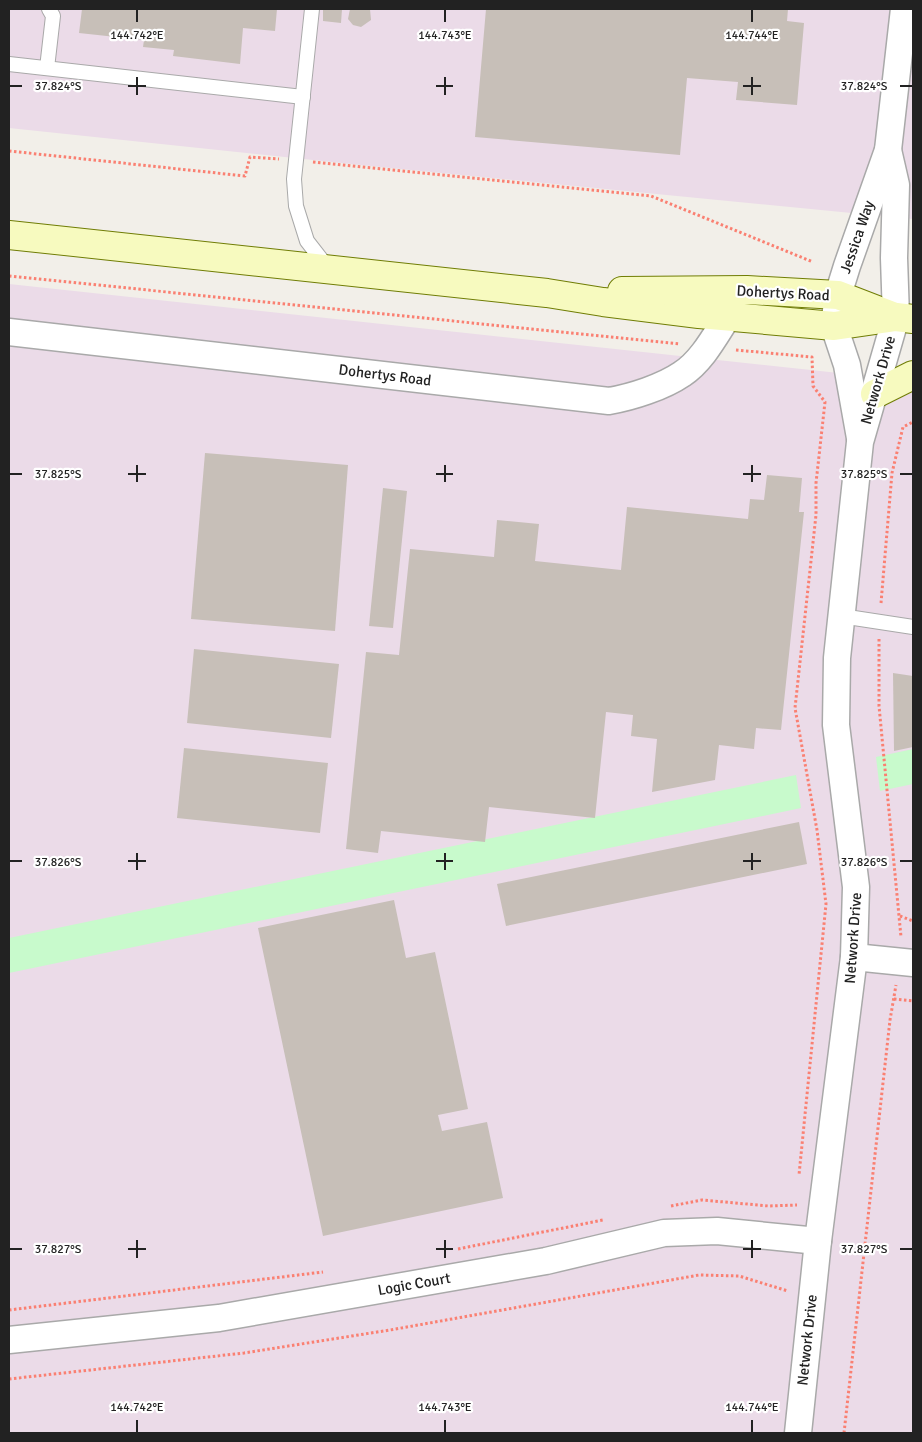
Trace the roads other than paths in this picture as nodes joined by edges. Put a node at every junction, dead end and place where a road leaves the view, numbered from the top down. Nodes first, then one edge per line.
1 (48, 9) edge
2 (312, 9) edge
3 (904, 9) edge
4 (9, 64) edge
5 (47, 68) junction
6 (302, 97) junction
7 (888, 150) junction
8 (9, 235) edge
9 (329, 269) junction
10 (547, 293) junction
11 (838, 295) junction
12 (728, 316) junction
13 (905, 318) edge
14 (834, 326) junction
15 (9, 332) edge
16 (913, 375) edge
17 (874, 394) junction
18 (860, 442) junction
19 (841, 616) junction
20 (913, 627) edge
21 (854, 957) junction
22 (913, 963) edge
23 (806, 1240) junction
24 (9, 1340) edge
25 (798, 1433) edge

1 - 5 lane
2 - 6 lane
3 - 7 street, Jessica Way
4 - 5 lane
5 - 6 lane
6 - 9 lane
7 - 11 street, Jessica Way
7 - 13 street, Jessica Way
8 - 9 main road, Dohertys Road
9 - 10 main road, Dohertys Road
10 - 11 main road, Dohertys Road
10 - 12 main road, Dohertys Road
11 - 13 main road, Dohertys Road
11 - 14 street, Jessica Way
12 - 14 main road, Dohertys Road
12 - 15 street, Dohertys Road
13 - 14 main road, Dohertys Road
13 - 17 street, Network Drive
14 - 18 street, Network Drive
16 - 17 main road
17 - 18 street, Network Drive
18 - 19 street, Network Drive
19 - 20 lane
19 - 21 street, Network Drive
21 - 22 street
21 - 23 street, Network Drive
23 - 24 street, Logic Court
23 - 25 street, Network Drive

